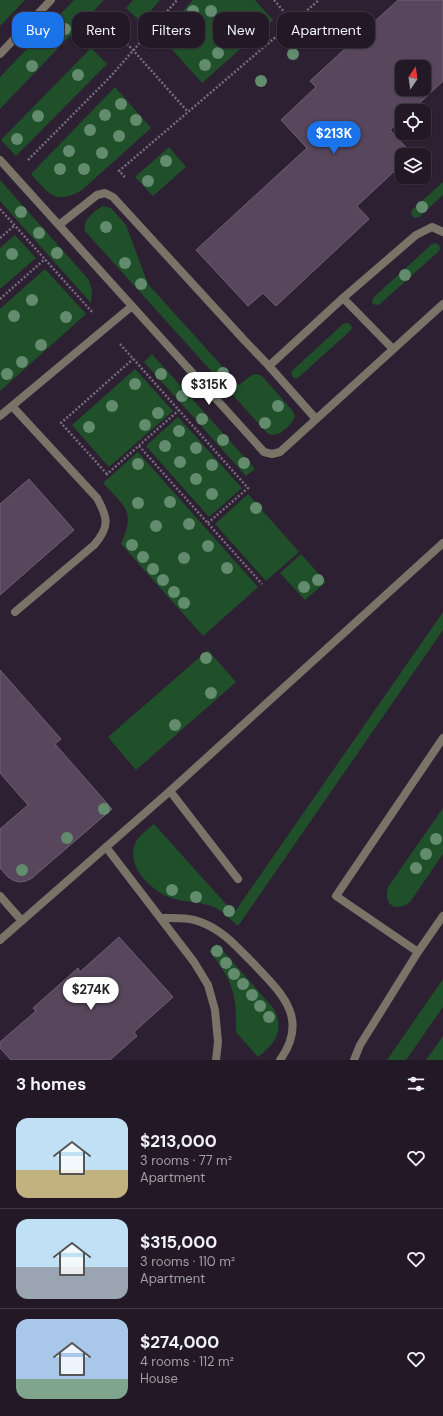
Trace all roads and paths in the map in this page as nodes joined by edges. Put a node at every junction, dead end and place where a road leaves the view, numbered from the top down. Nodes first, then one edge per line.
1 (51, 0) edge
2 (177, 0) edge
3 (274, 0) edge
4 (318, 0) edge
5 (284, 12) edge
6 (304, 12) edge
7 (277, 36) edge
8 (130, 47) edge
9 (133, 50) junction
10 (0, 54) edge
11 (188, 112) junction
12 (0, 160) edge
13 (23, 165) dead end
14 (130, 183) dead end
15 (0, 209) edge
16 (15, 225) junction
17 (59, 225) junction
18 (443, 232) edge
19 (0, 238) edge
20 (45, 259) junction
21 (343, 298) junction
22 (0, 299) edge
23 (443, 304) edge
24 (132, 306) junction
25 (106, 328) junction
26 (393, 349) junction
27 (133, 359) junction
28 (269, 366) junction
29 (12, 406) junction
30 (179, 410) junction
31 (0, 416) edge
32 (316, 419) junction
33 (139, 446) junction
34 (107, 474) junction
35 (89, 490) junction
36 (208, 523) junction
37 (443, 543) edge
38 (262, 584) dead end
39 (16, 612) dead end
40 (443, 738) edge
41 (170, 791) junction
42 (106, 847) junction
43 (238, 879) dead end
44 (0, 896) edge
45 (443, 916) edge
46 (161, 918) junction
47 (22, 921) junction
48 (0, 940) edge
49 (418, 952) junction
50 (216, 1060) edge
51 (280, 1060) edge
52 (354, 1060) edge

1 - 10 street
2 - 9 path
3 - 5 path
4 - 6 path
7 - 11 path
8 - 9 path
9 - 11 path
9 - 13 path
11 - 14 path
12 - 17 street
15 - 16 path
16 - 19 path
16 - 20 path
17 - 24 street
17 - 28 street
18 - 21 street
20 - 22 path
20 - 25 path
21 - 26 street
21 - 28 street
23 - 26 street
24 - 25 street
24 - 32 street
25 - 27 path
25 - 29 street
26 - 32 street
27 - 30 path
27 - 34 path
28 - 32 street
29 - 31 street
29 - 35 street
30 - 33 path
30 - 36 path
33 - 34 path
33 - 36 path
34 - 35 path
35 - 39 street
36 - 38 path
37 - 41 street
40 - 49 street
41 - 42 street
41 - 43 street
42 - 46 street
42 - 47 street
44 - 47 street
45 - 49 street
46 - 50 street
46 - 51 street
47 - 48 street
49 - 52 street

